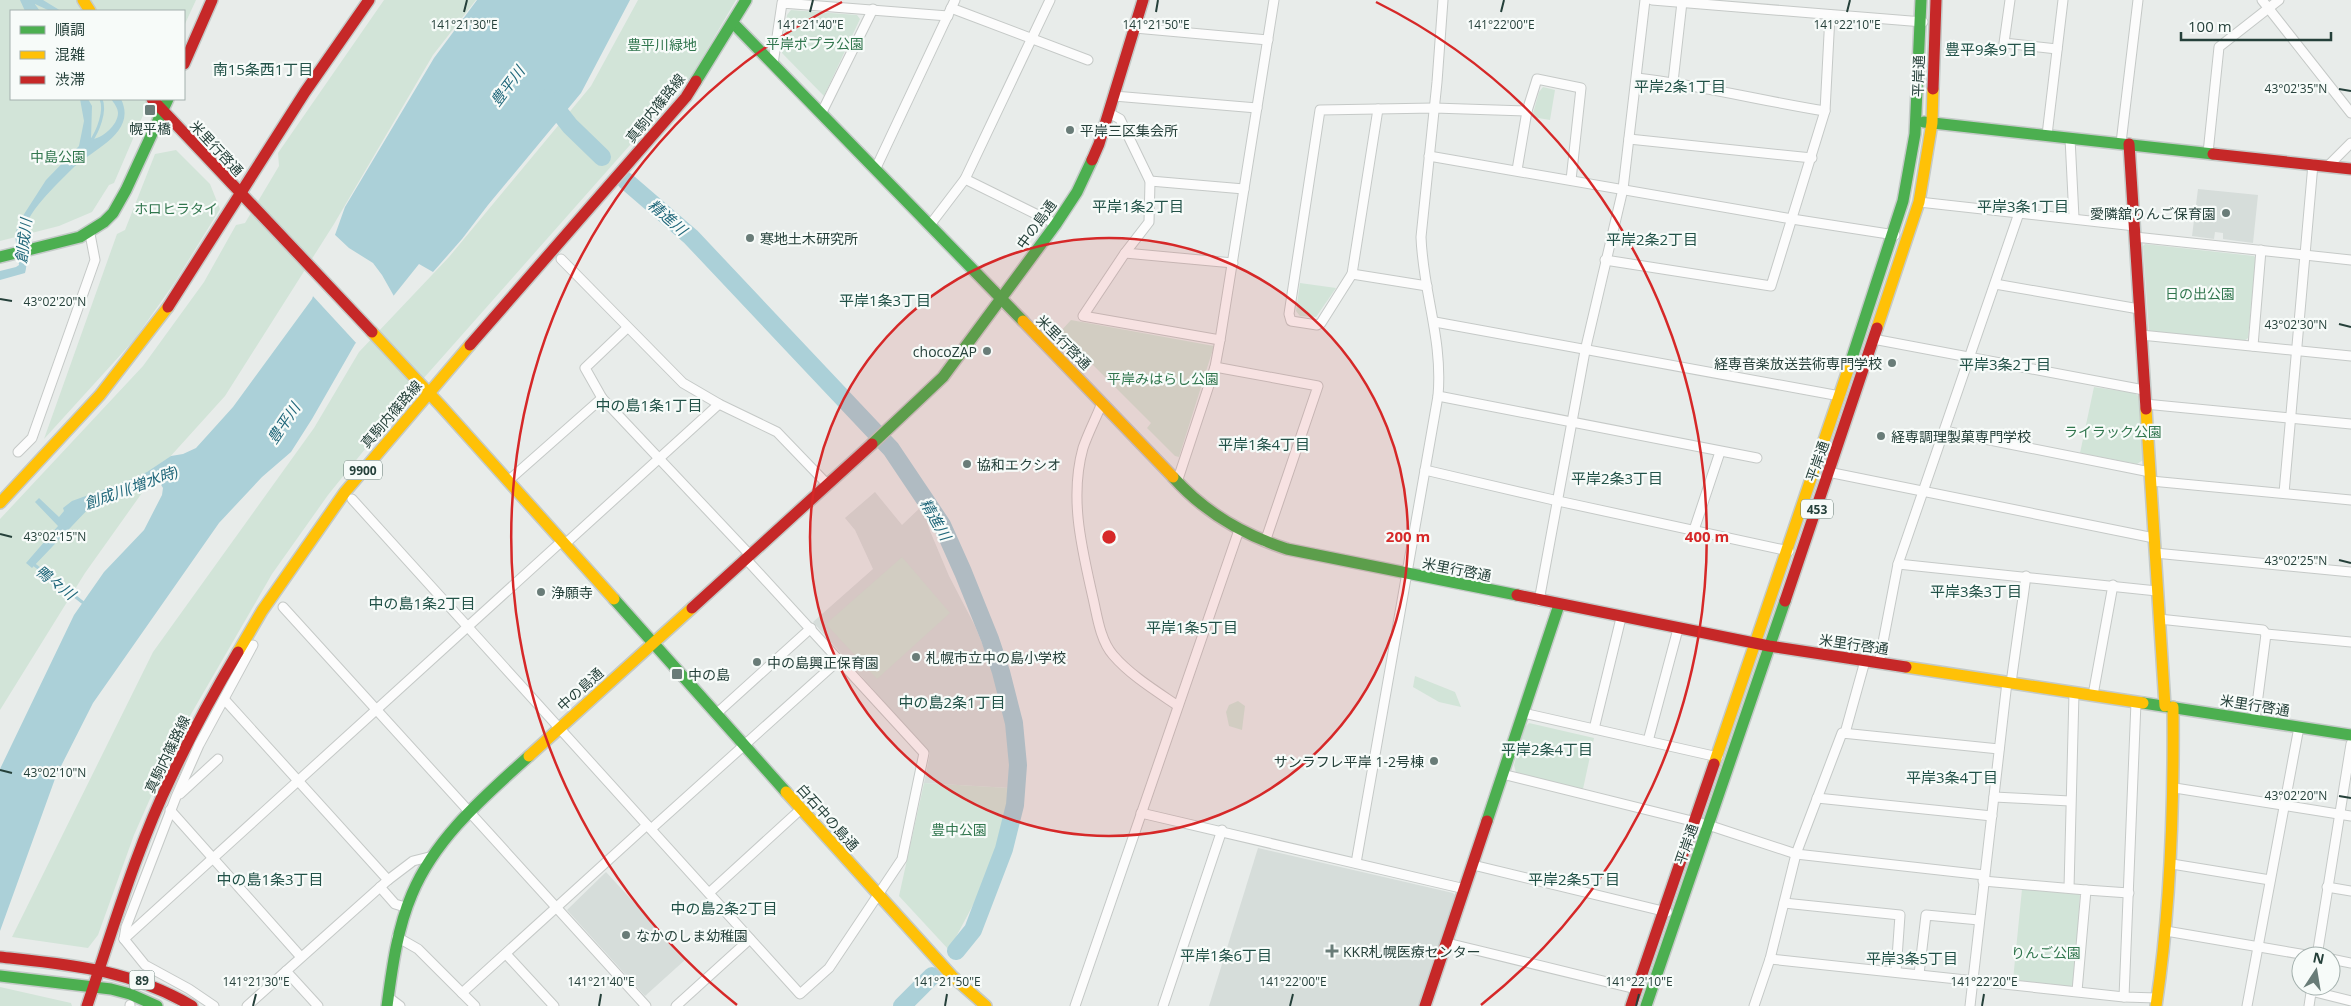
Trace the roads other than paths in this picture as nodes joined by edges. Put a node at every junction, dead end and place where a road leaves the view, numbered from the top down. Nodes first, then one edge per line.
1 (212, 0) edge
2 (369, 0) edge
3 (746, 0) edge
4 (1050, 0) edge
5 (1143, 0) edge
6 (1274, 0) edge
7 (1443, 0) edge
8 (1645, 0) edge
9 (1653, 0) edge
10 (1921, 0) edge
11 (1936, 0) edge
12 (2010, 0) edge
13 (2063, 0) edge
14 (2138, 0) edge
15 (2262, 0) edge
16 (2279, 0) edge
17 (809, 2) edge
18 (1682, 2) junction
19 (1761, 4) edge
20 (951, 8) edge
21 (2269, 8) junction
22 (873, 9) junction
23 (1830, 14) junction
24 (1920, 22) junction
25 (733, 23) junction
26 (1935, 23) junction
27 (1135, 28) junction
28 (1032, 39) junction
29 (1268, 40) junction
30 (2056, 49) junction
31 (1088, 60) dead end
32 (185, 62) edge
33 (773, 64) junction
34 (1636, 78) junction
35 (1673, 82) junction
36 (1114, 96) junction
37 (153, 100) edge
38 (168, 100) edge
39 (1257, 108) junction
40 (1434, 108) junction
41 (1378, 109) junction
42 (1527, 111) junction
43 (1825, 111) junction
44 (162, 112) junction
45 (1109, 113) junction
46 (2351, 113) edge
47 (821, 114) junction
48 (1916, 121) junction
49 (1932, 123) junction
50 (2046, 135) junction
51 (2070, 138) junction
52 (1629, 140) junction
53 (2351, 143) edge
54 (2125, 144) junction
55 (2208, 153) junction
56 (1429, 156) junction
57 (1812, 158) junction
58 (2312, 164) junction
59 (2328, 166) junction
60 (2351, 169) edge
61 (875, 170) junction
62 (1517, 170) junction
63 (966, 180) junction
64 (1570, 180) junction
65 (1150, 182) junction
66 (1244, 189) junction
67 (1623, 189) junction
68 (240, 194) junction
69 (1919, 202) junction
70 (2019, 213) junction
71 (2074, 218) junction
72 (1792, 219) junction
73 (1056, 224) junction
74 (930, 226) junction
75 (2135, 231) junction
76 (90, 234) junction
77 (1893, 234) junction
78 (1907, 238) junction
79 (2261, 250) junction
80 (1125, 253) junction
81 (2304, 255) junction
82 (0, 257) edge
83 (561, 259) dead end
84 (1605, 260) junction
85 (2351, 260) edge
86 (1233, 262) junction
87 (1352, 274) junction
88 (1995, 284) junction
89 (1427, 286) junction
90 (1000, 299) junction
91 (2139, 308) junction
92 (1435, 322) junction
93 (627, 328) junction
94 (2141, 335) junction
95 (1860, 336) junction
96 (1874, 339) junction
97 (1220, 340) junction
98 (2253, 346) junction
99 (2296, 350) junction
100 (1585, 351) junction
101 (2351, 356) edge
102 (1970, 358) junction
103 (1215, 367) junction
104 (419, 384) joint
105 (2144, 390) junction
106 (428, 393) junction
107 (1438, 396) junction
108 (1840, 396) junction
109 (602, 398) junction
110 (1853, 400) junction
111 (1102, 403) junction
112 (719, 404) junction
113 (2145, 404) junction
114 (2290, 418) junction
115 (1572, 421) junction
116 (2351, 424) edge
117 (1944, 431) junction
118 (18, 452) dead end
119 (1720, 452) junction
120 (1757, 458) dead end
121 (659, 459) junction
122 (1425, 470) junction
123 (1815, 470) junction
124 (1829, 473) junction
125 (2150, 476) junction
126 (508, 481) junction
127 (1177, 482) junction
128 (828, 485) junction
129 (1923, 492) junction
130 (2284, 493) junction
131 (352, 499) dead end
132 (2351, 500) edge
133 (1558, 501) junction
134 (0, 503) edge
135 (1239, 530) junction
136 (1694, 530) junction
137 (2154, 538) junction
138 (1265, 542) junction
139 (563, 543) junction
140 (1788, 550) junction
141 (2155, 553) junction
142 (1801, 554) junction
143 (748, 557) junction
144 (1898, 564) junction
145 (2351, 572) edge
146 (1407, 574) junction
147 (2026, 576) junction
148 (2113, 585) junction
149 (2157, 591) junction
150 (1539, 601) junction
151 (1559, 605) junction
152 (283, 607) dead end
153 (1621, 618) junction
154 (2159, 619) junction
155 (467, 627) junction
156 (811, 628) junction
157 (1678, 629) junction
158 (2266, 634) junction
159 (2351, 642) edge
160 (652, 643) junction
161 (1756, 643) junction
162 (253, 645) dead end
163 (1769, 646) junction
164 (839, 660) junction
165 (1865, 661) junction
166 (1879, 663) junction
167 (2009, 683) junction
168 (2074, 693) junction
169 (2093, 696) junction
170 (224, 699) junction
171 (2136, 702) junction
172 (1178, 706) junction
173 (2169, 707) junction
174 (377, 709) junction
175 (1523, 713) junction
176 (716, 714) junction
177 (2255, 720) junction
178 (2299, 727) junction
179 (559, 728) junction
180 (1594, 729) junction
181 (1845, 733) junction
182 (2351, 735) edge
183 (1648, 741) junction
184 (2351, 744) edge
185 (744, 745) junction
186 (1999, 750) junction
187 (1716, 757) junction
188 (218, 759) dead end
189 (1730, 761) junction
190 (1502, 774) junction
191 (299, 781) junction
192 (2175, 788) junction
193 (176, 797) junction
194 (1994, 797) junction
195 (1817, 798) junction
196 (2070, 801) junction
197 (2283, 805) junction
198 (801, 809) junction
199 (170, 810) junction
200 (469, 810) junction
201 (1141, 813) junction
202 (2340, 814) junction
203 (1992, 816) junction
204 (2351, 816) edge
205 (1694, 821) junction
206 (1708, 824) junction
207 (649, 827) junction
208 (1222, 830) junction
209 (1796, 854) junction
210 (429, 858) junction
211 (214, 860) junction
212 (1356, 863) junction
213 (1473, 864) junction
214 (2172, 864) junction
215 (1984, 878) junction
216 (388, 880) junction
217 (2270, 880) junction
218 (380, 887) junction
219 (2327, 887) junction
220 (2069, 888) junction
221 (1465, 889) junction
222 (2086, 890) junction
223 (2351, 891) edge
224 (709, 893) junction
225 (2129, 893) junction
226 (877, 894) junction
227 (1784, 903) junction
228 (405, 907) junction
229 (557, 907) junction
230 (1663, 911) junction
231 (1677, 916) junction
232 (1979, 920) junction
233 (2166, 931) junction
234 (397, 937) junction
235 (124, 939) junction
236 (750, 939) junction
237 (1447, 943) junction
238 (2318, 946) edge
239 (2258, 947) junction
240 (2291, 952) edge
241 (506, 954) junction
242 (0, 957) edge
243 (301, 957) junction
244 (1770, 958) junction
245 (100, 968) junction
246 (286, 971) junction
247 (1896, 972) junction
248 (1919, 974) junction
249 (0, 976) edge
250 (1974, 981) junction
251 (94, 987) junction
252 (1636, 989) junction
253 (2078, 991) junction
254 (462, 993) junction
255 (2124, 996) junction
256 (2335, 996) edge
257 (2351, 1001) edge
258 (387, 1002) edge
259 (2157, 1002) edge
260 (87, 1006) edge
261 (157, 1006) edge
262 (192, 1006) edge
263 (214, 1006) edge
264 (247, 1006) edge
265 (318, 1006) edge
266 (400, 1006) edge
267 (475, 1006) edge
268 (554, 1006) edge
269 (646, 1006) edge
270 (676, 1006) edge
271 (986, 1006) edge
272 (1075, 1006) edge
273 (1164, 1006) edge
274 (1425, 1006) edge
275 (1631, 1006) edge
276 (1646, 1006) edge
277 (1754, 1006) edge
278 (1970, 1006) edge
279 (2247, 1006) edge

1 - 32 main road
2 - 68 main road
3 - 25 main road, 真駒内篠路線 / 9900
4 - 28 street
5 - 27 main road, 中の島通
6 - 29 street
7 - 40 street
8 - 34 street
9 - 18 street
10 - 24 main road, 平岸通 / 453
11 - 26 main road, 平岸通 / 453
12 - 30 street
13 - 30 street
14 - 54 street
15 - 21 street
16 - 21 street
17 - 22 street
17 - 33 street
18 - 19 street
18 - 35 street
19 - 23 street
20 - 22 street
20 - 28 street
20 - 61 street
21 - 46 street
21 - 55 street
22 - 47 street
23 - 24 street
23 - 43 street
24 - 26 street
24 - 48 main road, 平岸通 / 453
25 - 33 main road, 米里行啓通
25 - 106 main road, 真駒内篠路線 / 9900
26 - 49 main road, 平岸通 / 453
27 - 29 street
27 - 36 main road, 中の島通
28 - 31 street
28 - 63 street
29 - 39 street
30 - 50 street
33 - 47 main road, 米里行啓通
34 - 35 street
34 - 52 street
35 - 43 street
36 - 39 street
36 - 45 main road, 中の島通
37 - 44 main road, 米里行啓通
38 - 44 main road
39 - 66 street
40 - 41 street
40 - 42 street
40 - 56 street
41 - 87 street
41 - 87 street
42 - 62 street
42 - 64 street
43 - 57 street
44 - 68 main road, 米里行啓通
44 - 76 main road
45 - 65 street
45 - 73 main road, 中の島通
47 - 61 main road, 米里行啓通
48 - 49 main road
48 - 77 main road, 平岸通 / 453
49 - 50 main road
49 - 69 main road, 平岸通 / 453
50 - 51 main road
51 - 54 main road
51 - 71 street
52 - 57 street
52 - 67 street
53 - 59 street
54 - 55 main road
54 - 75 main road
55 - 58 main road
56 - 62 street
56 - 89 street
57 - 72 street
58 - 59 main road
58 - 81 street
59 - 60 main road
61 - 74 main road, 米里行啓通
62 - 64 street
63 - 73 street
63 - 74 street
64 - 67 street
65 - 66 street
65 - 80 street
66 - 86 street
67 - 72 street
67 - 84 street
68 - 104 main road, 米里行啓通
68 - 134 main road
69 - 70 street
69 - 78 main road, 平岸通 / 453
70 - 71 street
70 - 88 street
71 - 75 street
72 - 77 street
72 - 84 street
73 - 90 main road, 中の島通
74 - 90 main road, 米里行啓通
75 - 79 street
75 - 91 main road
76 - 82 main road
76 - 118 street
77 - 78 street
77 - 95 main road, 平岸通 / 453
78 - 96 main road, 平岸通 / 453
79 - 81 street
79 - 98 street
80 - 86 street
80 - 97 street
81 - 85 street
81 - 99 street
83 - 93 street
84 - 100 street
86 - 97 street
87 - 89 street
88 - 91 street
88 - 102 street
89 - 92 street
90 - 111 main road, 米里行啓通
90 - 128 main road, 中の島通
91 - 94 main road
92 - 100 street
92 - 107 street
93 - 109 street
93 - 112 street
94 - 98 street
94 - 105 main road
95 - 96 street
95 - 108 main road, 平岸通 / 453
96 - 102 street
96 - 110 main road, 平岸通 / 453
97 - 103 street
98 - 99 street
99 - 101 street
99 - 114 street
100 - 108 street
100 - 115 street
102 - 105 street
102 - 117 street
103 - 127 street
103 - 138 street
104 - 106 main road, 白石中の島通
105 - 113 main road
106 - 126 main road, 白石中の島通
106 - 245 main road, 真駒内篠路線 / 9900
107 - 115 street
107 - 122 street
108 - 110 street
108 - 123 main road, 平岸通 / 453
109 - 121 street
109 - 126 street
110 - 124 main road, 平岸通 / 453
111 - 127 main road, 米里行啓通
111 - 172 street
112 - 121 street
112 - 128 street
113 - 114 street
113 - 125 main road
114 - 116 street
114 - 130 street
115 - 119 street
115 - 133 street
117 - 125 street
117 - 129 street
119 - 120 street
119 - 136 street
121 - 139 street
121 - 143 street
122 - 133 street
122 - 146 street
123 - 124 street
123 - 140 main road, 平岸通 / 453
124 - 129 street
124 - 142 main road, 平岸通 / 453
125 - 130 street
125 - 137 main road
126 - 139 main road, 白石中の島通
127 - 135 main road, 米里行啓通
128 - 143 main road, 中の島通
129 - 137 street
129 - 144 street
130 - 132 street
131 - 155 street
133 - 136 street
133 - 150 street
135 - 138 main road, 米里行啓通
135 - 172 street
136 - 140 street
137 - 141 main road
138 - 146 main road, 米里行啓通
139 - 155 street
139 - 160 main road, 白石中の島通
140 - 142 street
140 - 161 main road, 平岸通 / 453
141 - 145 street
141 - 149 main road
142 - 163 main road, 平岸通 / 453
143 - 156 street
143 - 160 main road, 中の島通
144 - 147 street
144 - 166 street
146 - 150 main road, 米里行啓通
146 - 212 street
147 - 148 street
147 - 167 street
148 - 149 street
148 - 169 street
149 - 154 main road
150 - 151 main road, 米里行啓通
151 - 153 main road, 米里行啓通
151 - 175 main road
152 - 174 street
153 - 157 main road, 米里行啓通
153 - 180 street
154 - 158 street
154 - 173 main road
155 - 174 street
155 - 179 street
156 - 164 street
156 - 176 street
157 - 161 main road, 米里行啓通
157 - 183 street
158 - 159 street
158 - 177 street
160 - 176 main road, 白石中の島通
160 - 179 main road, 中の島通
161 - 163 main road, 米里行啓通
161 - 187 main road, 平岸通 / 453
162 - 170 street
163 - 165 main road, 米里行啓通
163 - 189 main road, 平岸通 / 453
164 - 185 street
164 - 226 street
165 - 166 main road, 米里行啓通
165 - 181 street
166 - 167 main road, 米里行啓通
167 - 168 main road, 米里行啓通
167 - 186 street
168 - 169 main road, 米里行啓通
168 - 196 street
169 - 171 main road, 米里行啓通
170 - 191 street
170 - 193 street
171 - 173 main road, 米里行啓通
171 - 225 street
172 - 201 street
173 - 177 main road, 米里行啓通
173 - 192 main road
174 - 191 street
174 - 200 street
175 - 180 street
175 - 190 main road
176 - 185 main road, 白石中の島通
177 - 178 main road, 米里行啓通
178 - 182 main road, 米里行啓通
178 - 197 street
179 - 200 main road, 中の島通
179 - 207 street
180 - 183 street
181 - 186 street
181 - 195 street
183 - 187 street
184 - 202 street
185 - 198 main road, 白石中の島通
185 - 207 street
186 - 194 street
187 - 189 street
187 - 205 main road, 平岸通 / 453
188 - 193 street
189 - 206 main road, 平岸通 / 453
190 - 205 street
190 - 213 main road
191 - 211 street
191 - 216 street
192 - 197 street
192 - 214 main road
193 - 199 street
194 - 196 street
194 - 203 street
195 - 203 street
195 - 209 street
196 - 220 street
197 - 202 street
197 - 217 street
198 - 224 street
198 - 226 main road, 白石中の島通
199 - 211 street
199 - 235 street
200 - 210 main road, 中の島通
200 - 229 street
201 - 208 street
201 - 272 street
202 - 204 street
202 - 219 street
203 - 215 street
205 - 206 street
205 - 230 main road, 平岸通 / 453
206 - 209 street
206 - 231 main road, 平岸通 / 453
207 - 224 street
207 - 229 street
208 - 212 street
208 - 273 street
209 - 215 street
209 - 227 street
210 - 216 street
210 - 228 main road, 中の島通
211 - 235 street
211 - 243 street
212 - 221 street
213 - 221 main road
213 - 230 street
214 - 217 street
214 - 233 main road
215 - 220 street
215 - 232 street
216 - 218 street
217 - 239 street
218 - 228 street
218 - 243 street
219 - 223 street
219 - 238 street
220 - 222 street
221 - 237 main road
222 - 225 street
222 - 253 street
224 - 236 street
225 - 255 street
226 - 236 street
226 - 271 main road, 白石中の島通
227 - 244 street
227 - 247 street
228 - 234 main road, 中の島通
229 - 241 street
229 - 269 street
230 - 231 street
230 - 252 main road, 平岸通 / 453
231 - 276 main road, 平岸通 / 453
232 - 248 street
232 - 250 street
233 - 239 street
233 - 259 main road
234 - 254 street
234 - 258 main road, 中の島通
235 - 263 street
236 - 270 street
237 - 252 street
237 - 274 main road
239 - 240 street
239 - 279 street
241 - 254 street
241 - 268 street
242 - 245 main road, 89
243 - 246 street
244 - 247 street
244 - 277 street
245 - 251 main road, 真駒内篠路線 / 9900
245 - 262 main road, 89
246 - 264 street
246 - 265 street
247 - 248 street
248 - 250 street
249 - 251 main road, 89
250 - 253 street
250 - 278 street
251 - 260 main road, 真駒内篠路線 / 9900
251 - 261 main road, 89
252 - 275 main road, 平岸通 / 453
253 - 255 street
254 - 267 street
255 - 259 street
256 - 257 street
258 - 266 street

